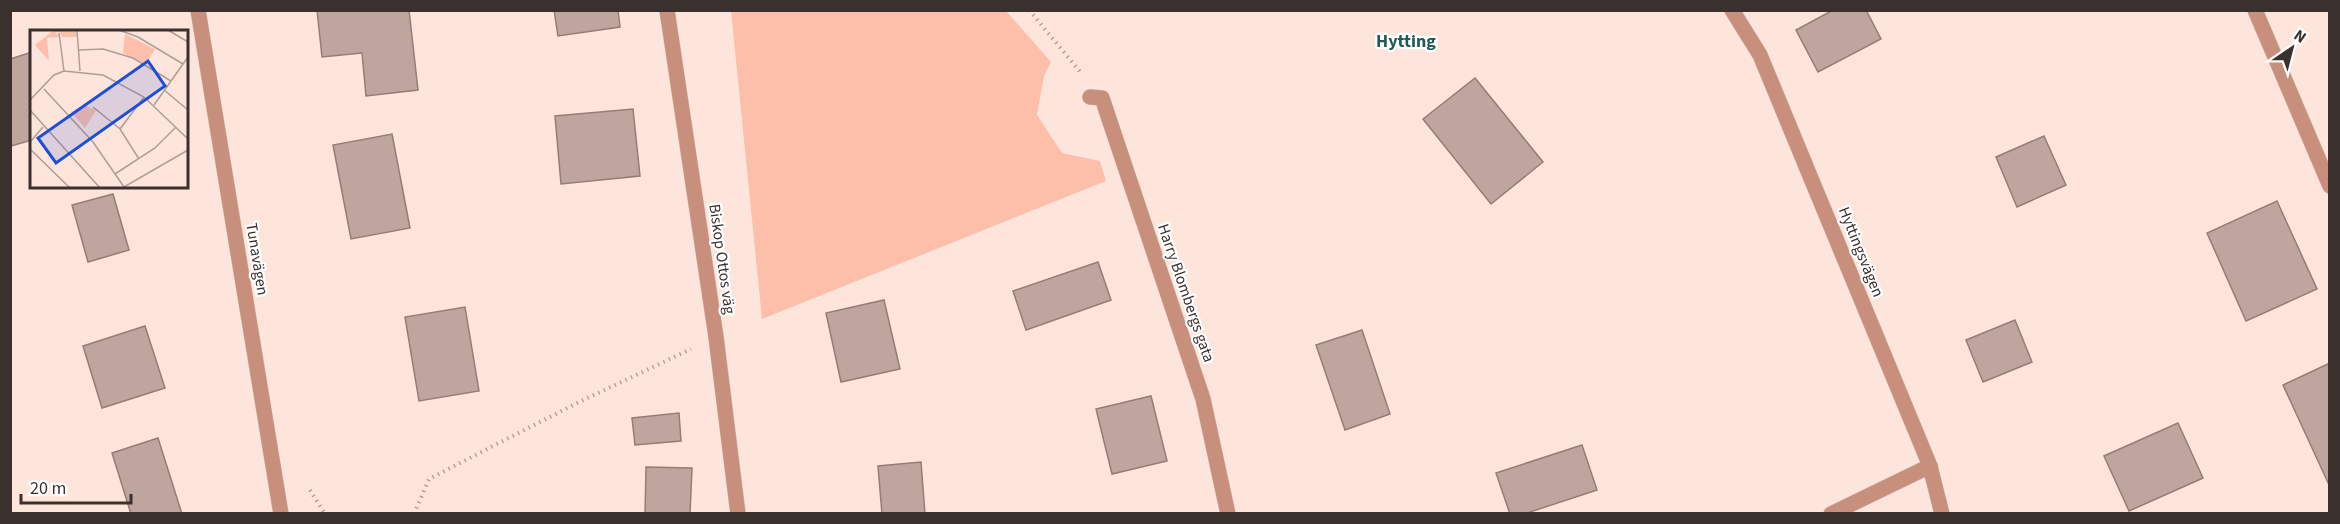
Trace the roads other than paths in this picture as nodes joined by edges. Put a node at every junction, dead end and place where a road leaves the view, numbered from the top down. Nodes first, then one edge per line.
1 (198, 10) edge
2 (667, 10) edge
3 (1732, 10) edge
4 (2254, 10) edge
5 (1096, 97) road end
6 (2330, 186) edge
7 (1930, 466) junction
8 (281, 513) edge
9 (738, 513) edge
10 (1228, 513) edge
11 (1831, 513) edge
12 (1942, 513) edge

1 - 8 street, Tunavägen
2 - 9 street, Biskop Ottos väg
3 - 7 street, Hyttingsvägen
4 - 6 street
5 - 10 street, Harry Blombergs gata
7 - 11 street
7 - 12 street, Hyttingsvägen

